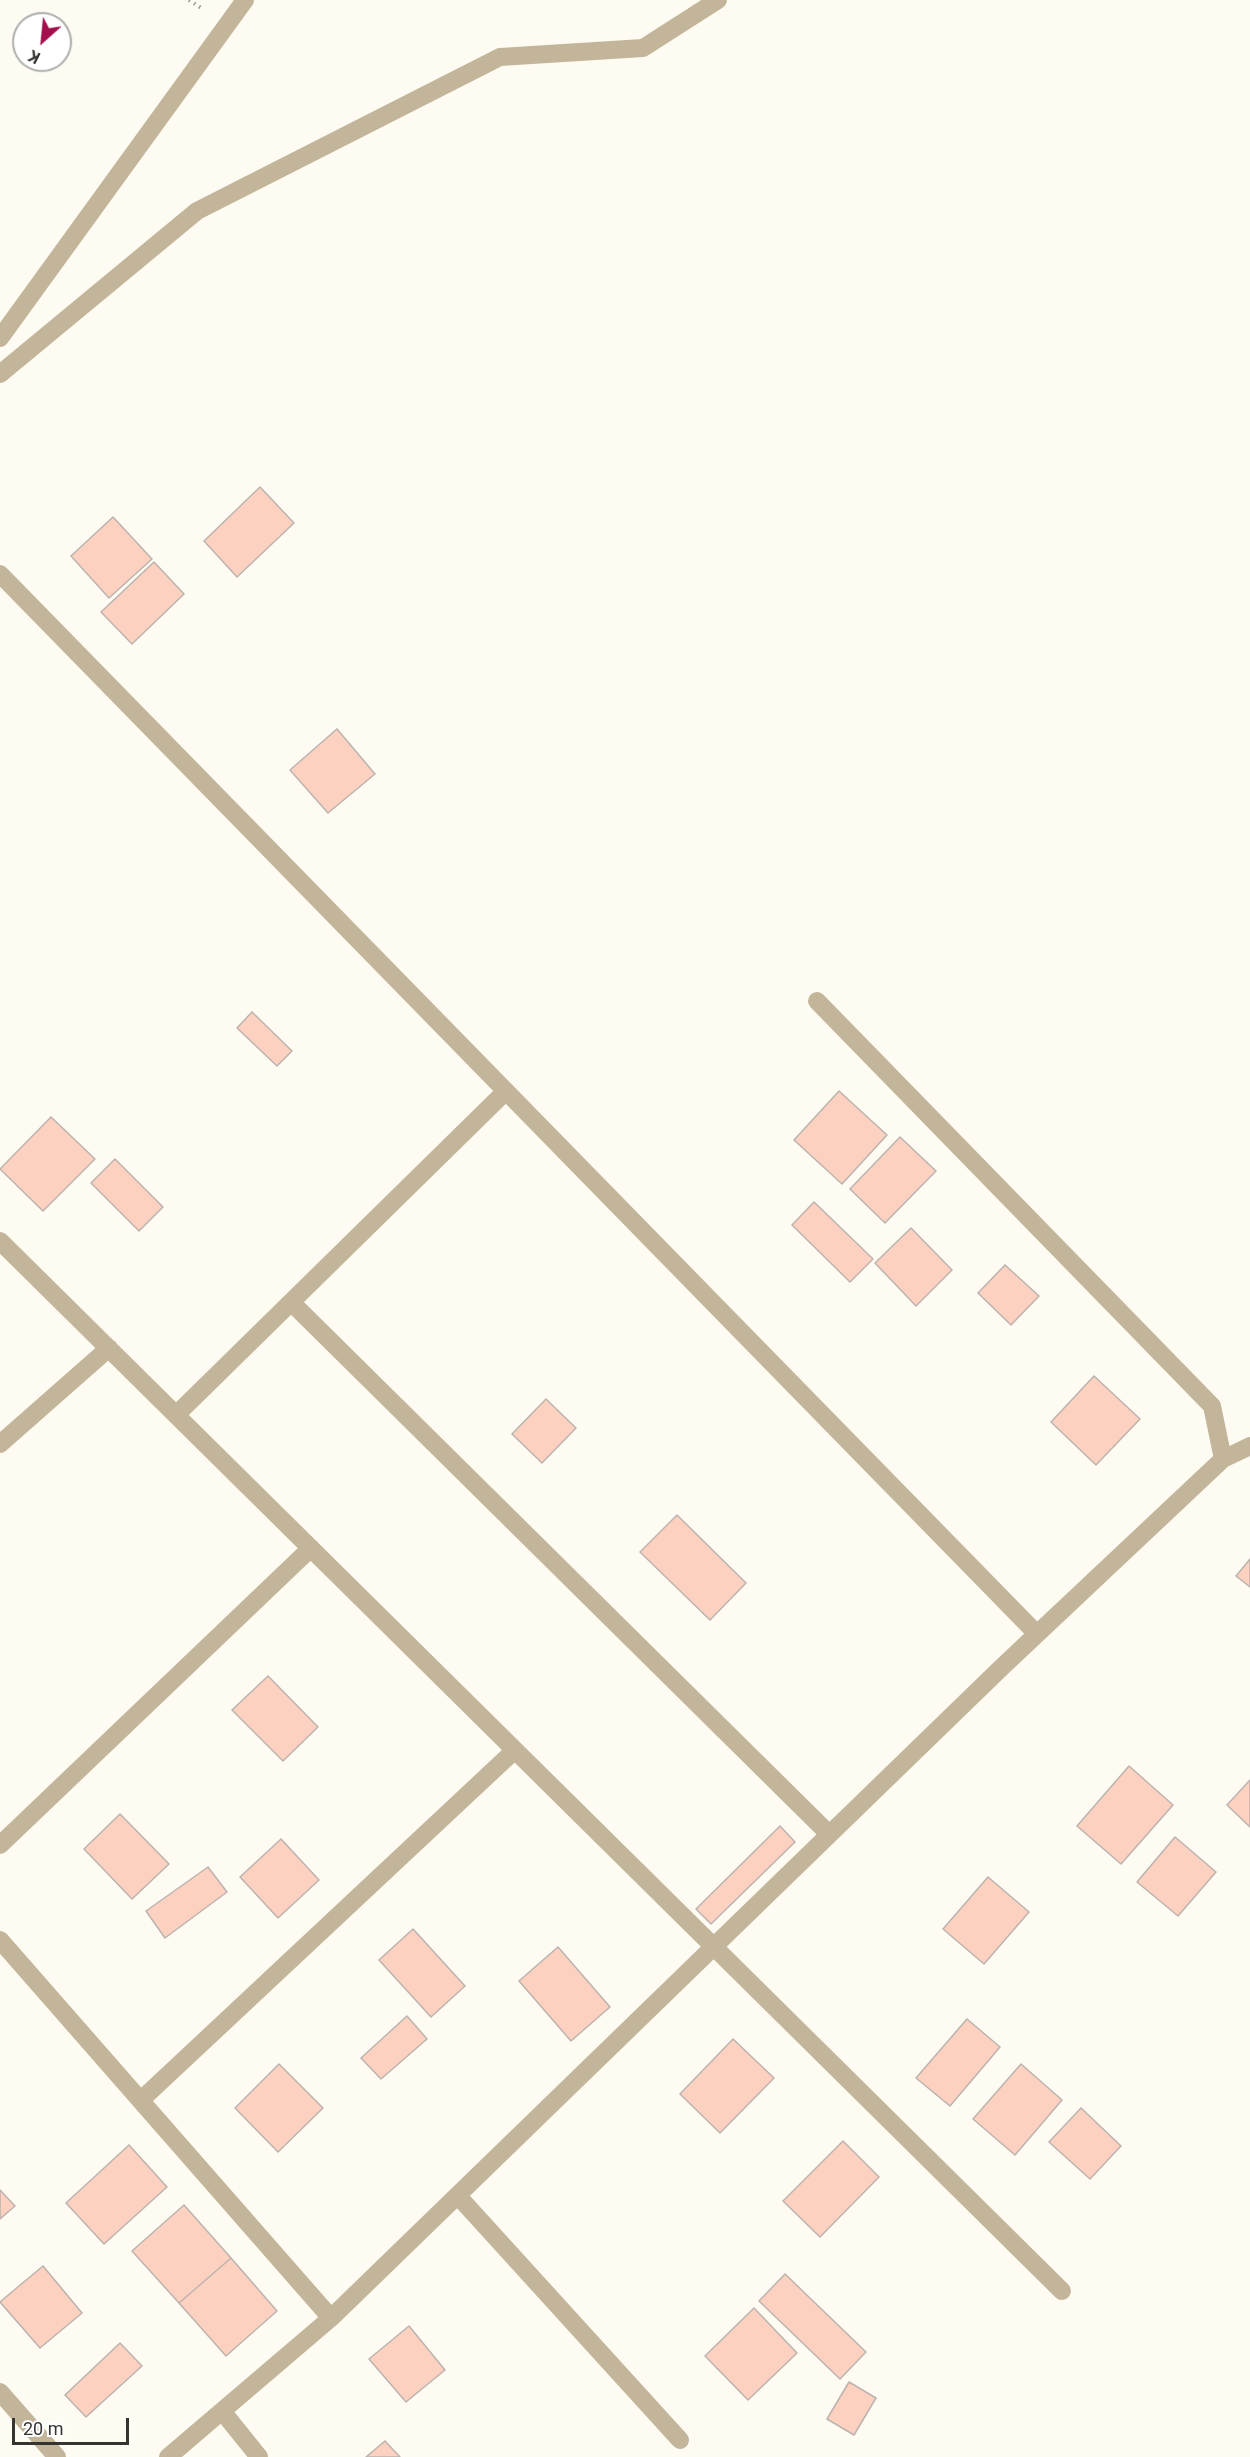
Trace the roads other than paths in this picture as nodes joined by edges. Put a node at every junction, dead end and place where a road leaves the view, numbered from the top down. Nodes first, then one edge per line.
1 (245, 0) edge
2 (718, 0) edge
3 (0, 338) edge
4 (0, 374) edge
5 (0, 574) edge
6 (817, 1001) dead end
7 (506, 1090) junction
8 (0, 1241) edge
9 (291, 1302) junction
10 (109, 1348) junction
11 (176, 1415) junction
12 (0, 1444) edge
13 (1250, 1446) edge
14 (1223, 1460) junction
15 (311, 1548) junction
16 (1037, 1634) junction
17 (514, 1750) junction
18 (829, 1834) junction
19 (0, 1845) edge
20 (0, 1940) edge
21 (714, 1947) junction
22 (141, 2100) junction
23 (458, 2196) junction
24 (1062, 2291) dead end
25 (331, 2318) junction
26 (0, 2392) edge
27 (222, 2411) junction
28 (680, 2440) dead end
29 (57, 2457) edge
30 (168, 2457) edge
31 (260, 2457) edge

1 - 3 street
2 - 4 street
5 - 7 street
6 - 14 street
7 - 9 street
7 - 16 street
8 - 10 street
9 - 11 street
9 - 18 street
10 - 11 street
10 - 12 street
11 - 15 street
13 - 14 street
14 - 16 street
15 - 17 street
15 - 19 street
16 - 18 street
17 - 21 street
17 - 22 street
18 - 21 street
20 - 22 street
21 - 23 street
21 - 24 street
22 - 25 street
23 - 25 street
23 - 28 street
25 - 27 street
26 - 29 street
27 - 30 street
27 - 31 street

